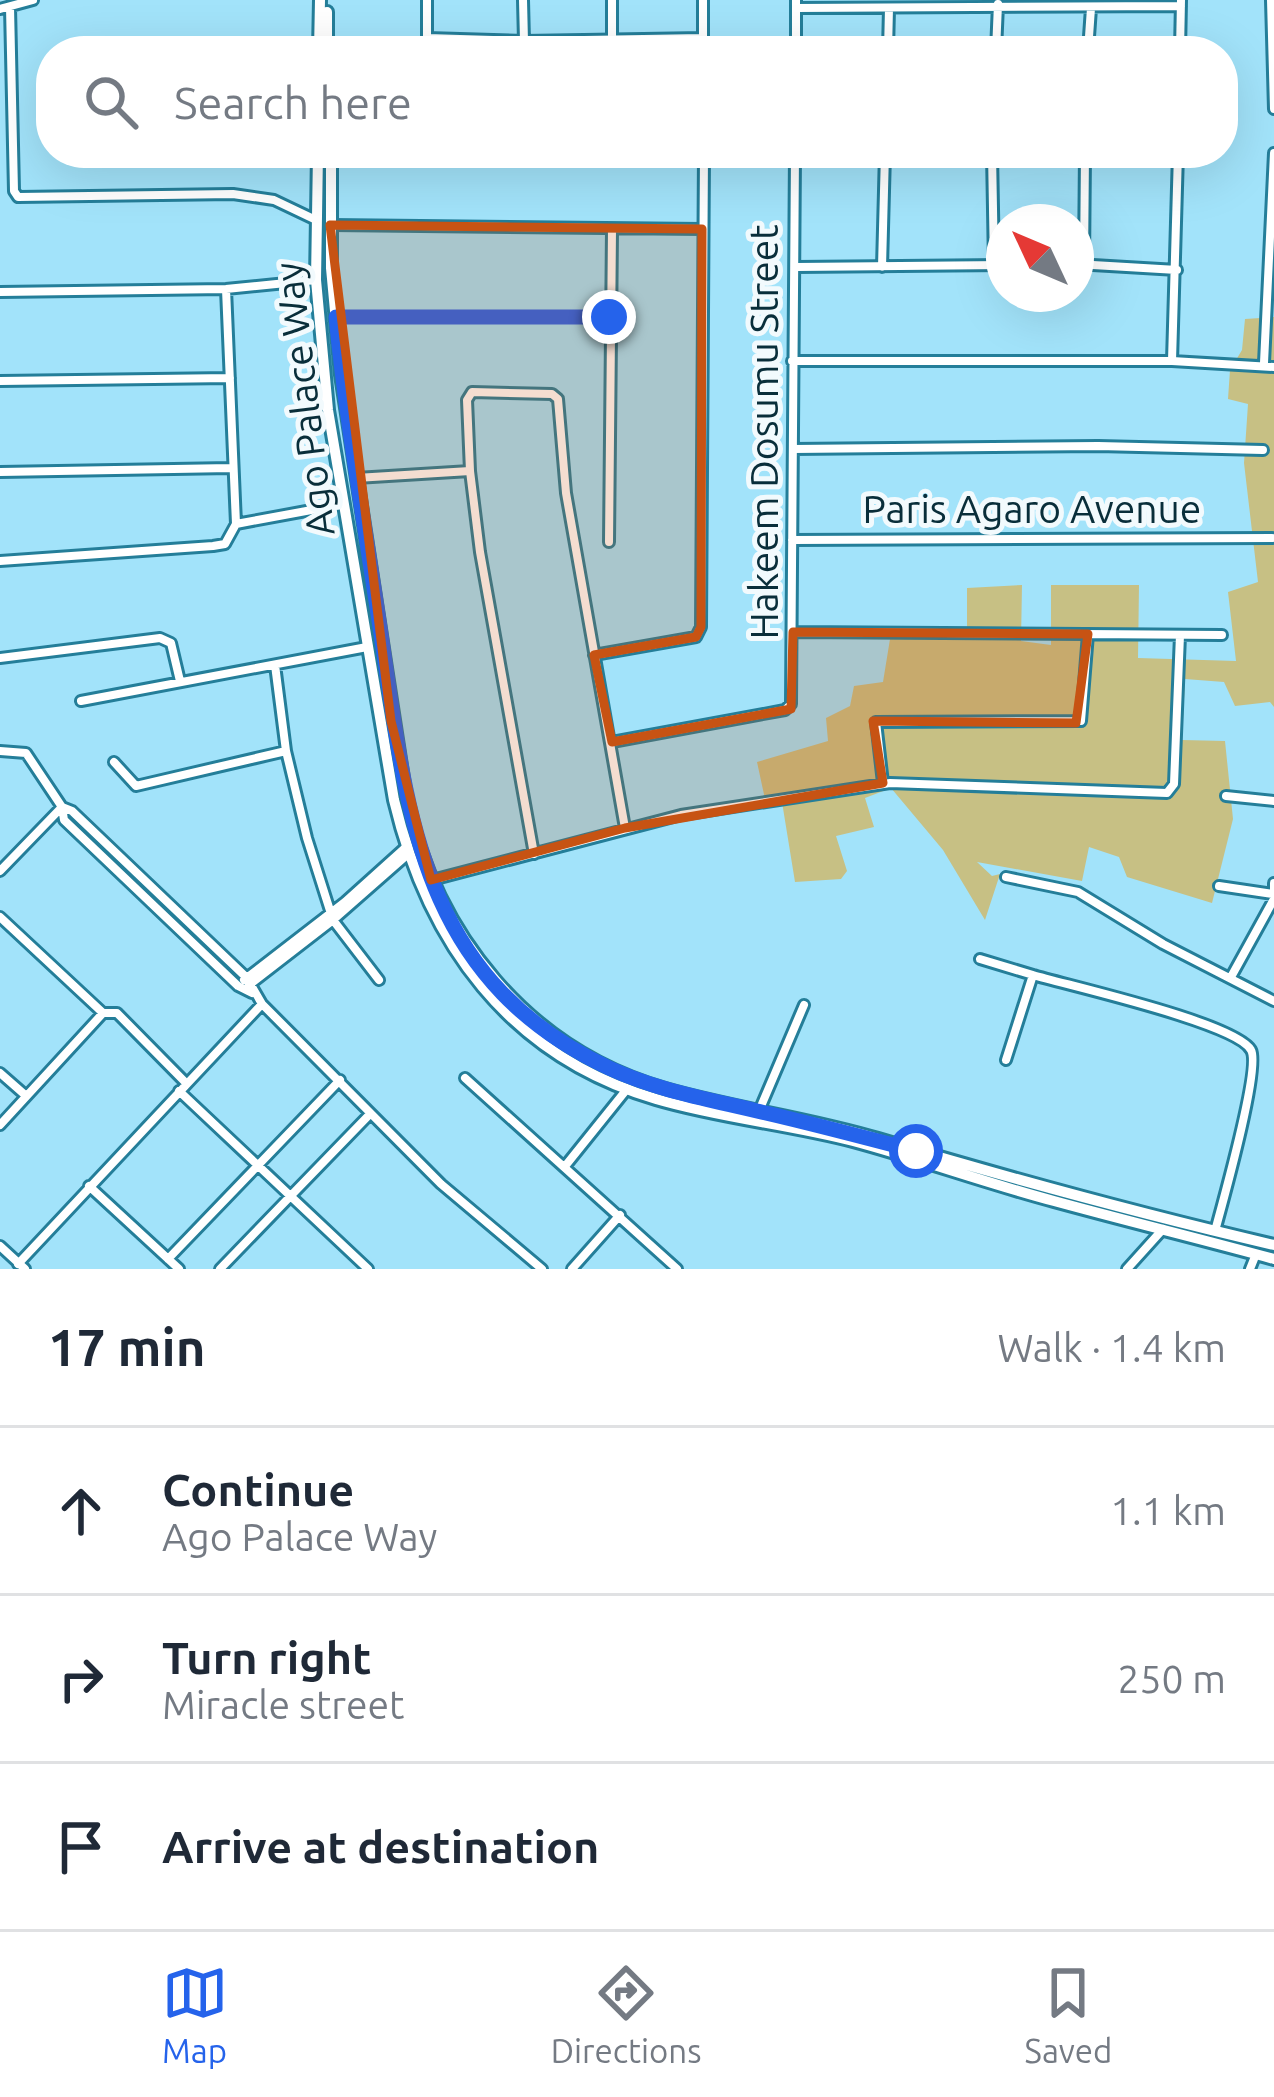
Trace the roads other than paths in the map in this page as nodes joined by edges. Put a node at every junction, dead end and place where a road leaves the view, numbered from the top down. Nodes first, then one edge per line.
1 (33, 0) edge
2 (323, 0) edge
3 (427, 0) edge
4 (523, 0) edge
5 (613, 0) edge
6 (703, 0) edge
7 (1271, 0) edge
8 (1181, 3) edge
9 (796, 4) edge
10 (998, 4) junction
11 (5, 8) edge
12 (889, 8) junction
13 (1090, 8) junction
14 (323, 36) edge
15 (428, 36) edge
16 (524, 36) edge
17 (612, 36) edge
18 (703, 36) edge
19 (796, 36) edge
20 (888, 36) edge
21 (997, 36) edge
22 (1089, 36) edge
23 (1180, 36) edge
24 (1274, 109) edge
25 (1274, 153) edge
26 (318, 168) edge
27 (331, 168) edge
28 (703, 168) edge
29 (795, 168) edge
30 (885, 168) edge
31 (993, 168) edge
32 (1084, 168) edge
33 (1178, 168) edge
34 (995, 204) edge
35 (1083, 204) edge
36 (316, 220) junction
37 (330, 225) junction
38 (701, 229) junction
39 (612, 230) junction
40 (986, 265) edge
41 (1094, 265) edge
42 (795, 267) junction
43 (882, 267) junction
44 (1177, 270) junction
45 (316, 280) junction
46 (226, 289) junction
47 (0, 292) edge
48 (336, 317) junction
49 (609, 317) junction
50 (792, 361) junction
51 (1172, 362) junction
52 (1269, 365) edge
53 (230, 378) junction
54 (0, 381) edge
55 (325, 388) junction
56 (344, 391) junction
57 (327, 404) junction
58 (346, 406) junction
59 (794, 449) junction
60 (1263, 449) dead end
61 (231, 468) junction
62 (470, 470) junction
63 (0, 472) edge
64 (356, 478) junction
65 (344, 504) junction
66 (236, 524) junction
67 (1272, 538) edge
68 (792, 540) junction
69 (609, 542) dead end
70 (0, 561) edge
71 (794, 632) junction
72 (1088, 634) junction
73 (1180, 634) junction
74 (1222, 635) dead end
75 (369, 646) junction
76 (594, 656) junction
77 (0, 658) edge
78 (274, 664) junction
79 (180, 681) junction
80 (81, 701) dead end
81 (612, 742) junction
82 (286, 751) junction
83 (0, 752) edge
84 (114, 762) dead end
85 (883, 784) junction
86 (1226, 796) dead end
87 (1274, 801) edge
88 (62, 806) junction
89 (625, 828) junction
90 (406, 852) junction
91 (534, 854) junction
92 (0, 871) edge
93 (1006, 878) dead end
94 (431, 880) junction
95 (1274, 883) edge
96 (1219, 886) dead end
97 (1273, 894) edge
98 (332, 916) junction
99 (0, 917) edge
100 (980, 959) dead end
101 (1033, 975) junction
102 (1231, 977) junction
103 (379, 980) dead end
104 (246, 986) junction
105 (1274, 1001) edge
106 (262, 1004) junction
107 (804, 1005) dead end
108 (103, 1013) junction
109 (1006, 1060) dead end
110 (0, 1073) edge
111 (466, 1078) dead end
112 (340, 1081) junction
113 (182, 1087) junction
114 (627, 1089) junction
115 (24, 1094) junction
116 (759, 1111) junction
117 (370, 1114) junction
118 (0, 1125) edge
119 (566, 1165) junction
120 (260, 1167) junction
121 (89, 1186) junction
122 (290, 1196) junction
123 (620, 1215) junction
124 (1164, 1228) junction
125 (1215, 1231) junction
126 (1274, 1245) edge
127 (0, 1246) edge
128 (1256, 1254) junction
129 (168, 1259) junction
130 (1274, 1259) edge
131 (21, 1266) edge
132 (179, 1269) edge
133 (220, 1269) edge
134 (368, 1269) edge
135 (542, 1269) edge
136 (572, 1269) edge
137 (677, 1269) edge
138 (1127, 1269) edge
139 (1250, 1269) edge

1 - 11 street
2 - 14 main road
3 - 15 street
4 - 16 street
5 - 17 street
6 - 18 street
7 - 24 street
8 - 13 street
8 - 23 street
9 - 12 street
9 - 19 street
10 - 12 street
10 - 13 street
10 - 21 street
11 - 36 street
12 - 20 street
13 - 22 street
25 - 52 street
26 - 36 main road, Ago Palace Way
27 - 37 main road, Ago Palace Way
28 - 38 street
29 - 42 street, Hakeem Dosumu Street
30 - 43 street
31 - 34 street
32 - 35 street
33 - 44 street
36 - 45 main road, Ago Palace Way
37 - 39 street
37 - 48 main road, Ago Palace Way
38 - 39 street
38 - 76 street
39 - 49 street
40 - 43 street
41 - 44 street
42 - 43 street
42 - 50 street, Hakeem Dosumu Street
44 - 51 street
45 - 46 street
45 - 55 main road, Ago Palace Way
46 - 47 street
46 - 53 street
48 - 49 street
48 - 56 main road, Ago Palace Way
49 - 69 street
50 - 51 street
50 - 59 street, Hakeem Dosumu Street
51 - 52 street
53 - 54 street
53 - 61 street
55 - 56 main road
55 - 57 main road, Ago Palace Way
56 - 58 main road, Ago Palace Way
57 - 58 main road
57 - 65 main road, Ago Palace Way
58 - 64 main road, Ago Palace Way
59 - 60 street
59 - 68 street, Hakeem Dosumu Street
61 - 63 street
61 - 66 street
62 - 64 street
62 - 76 street
62 - 91 street
64 - 94 main road, Ago Palace Way
65 - 66 street
65 - 75 main road, Ago Palace Way
66 - 70 street
67 - 68 street, Paris Agaro Avenue
68 - 71 street, Hakeem Dosumu Street
71 - 72 street
71 - 81 street, Hakeem Dosumu Street
72 - 73 street
72 - 85 street
73 - 74 street
73 - 85 street
75 - 78 street
75 - 90 main road, Ago Palace Way
76 - 81 street
77 - 79 street
78 - 79 street
78 - 82 street
79 - 80 street
81 - 89 street
82 - 84 street
82 - 98 street
83 - 88 street
85 - 89 street
86 - 87 street
88 - 92 street
88 - 104 street
89 - 91 street
90 - 98 street
90 - 114 main road, Ago Palace Way
91 - 94 street
93 - 102 street
94 - 116 main road, Ago Palace Way
95 - 97 street
96 - 97 street
97 - 102 street
98 - 103 street
98 - 104 street
99 - 108 street
100 - 101 street
101 - 109 street
101 - 125 street
102 - 105 street
104 - 106 street
106 - 112 street
106 - 113 street
107 - 116 street
108 - 113 street
108 - 115 street
110 - 115 street
111 - 119 street
112 - 117 street
112 - 120 street
113 - 120 street
113 - 121 street
114 - 119 street
114 - 124 main road, Ago Palace Way
115 - 118 street
116 - 125 main road, Ago Palace Way
117 - 122 street
117 - 135 street
119 - 123 street
120 - 122 street
120 - 129 street
121 - 129 street
121 - 131 street
122 - 133 street
122 - 134 street
123 - 136 street
123 - 137 street
124 - 128 main road, Ago Palace Way
124 - 138 street
125 - 126 main road, Ago Palace Way
127 - 131 street
128 - 130 main road, Ago Palace Way
128 - 139 street
129 - 132 street

